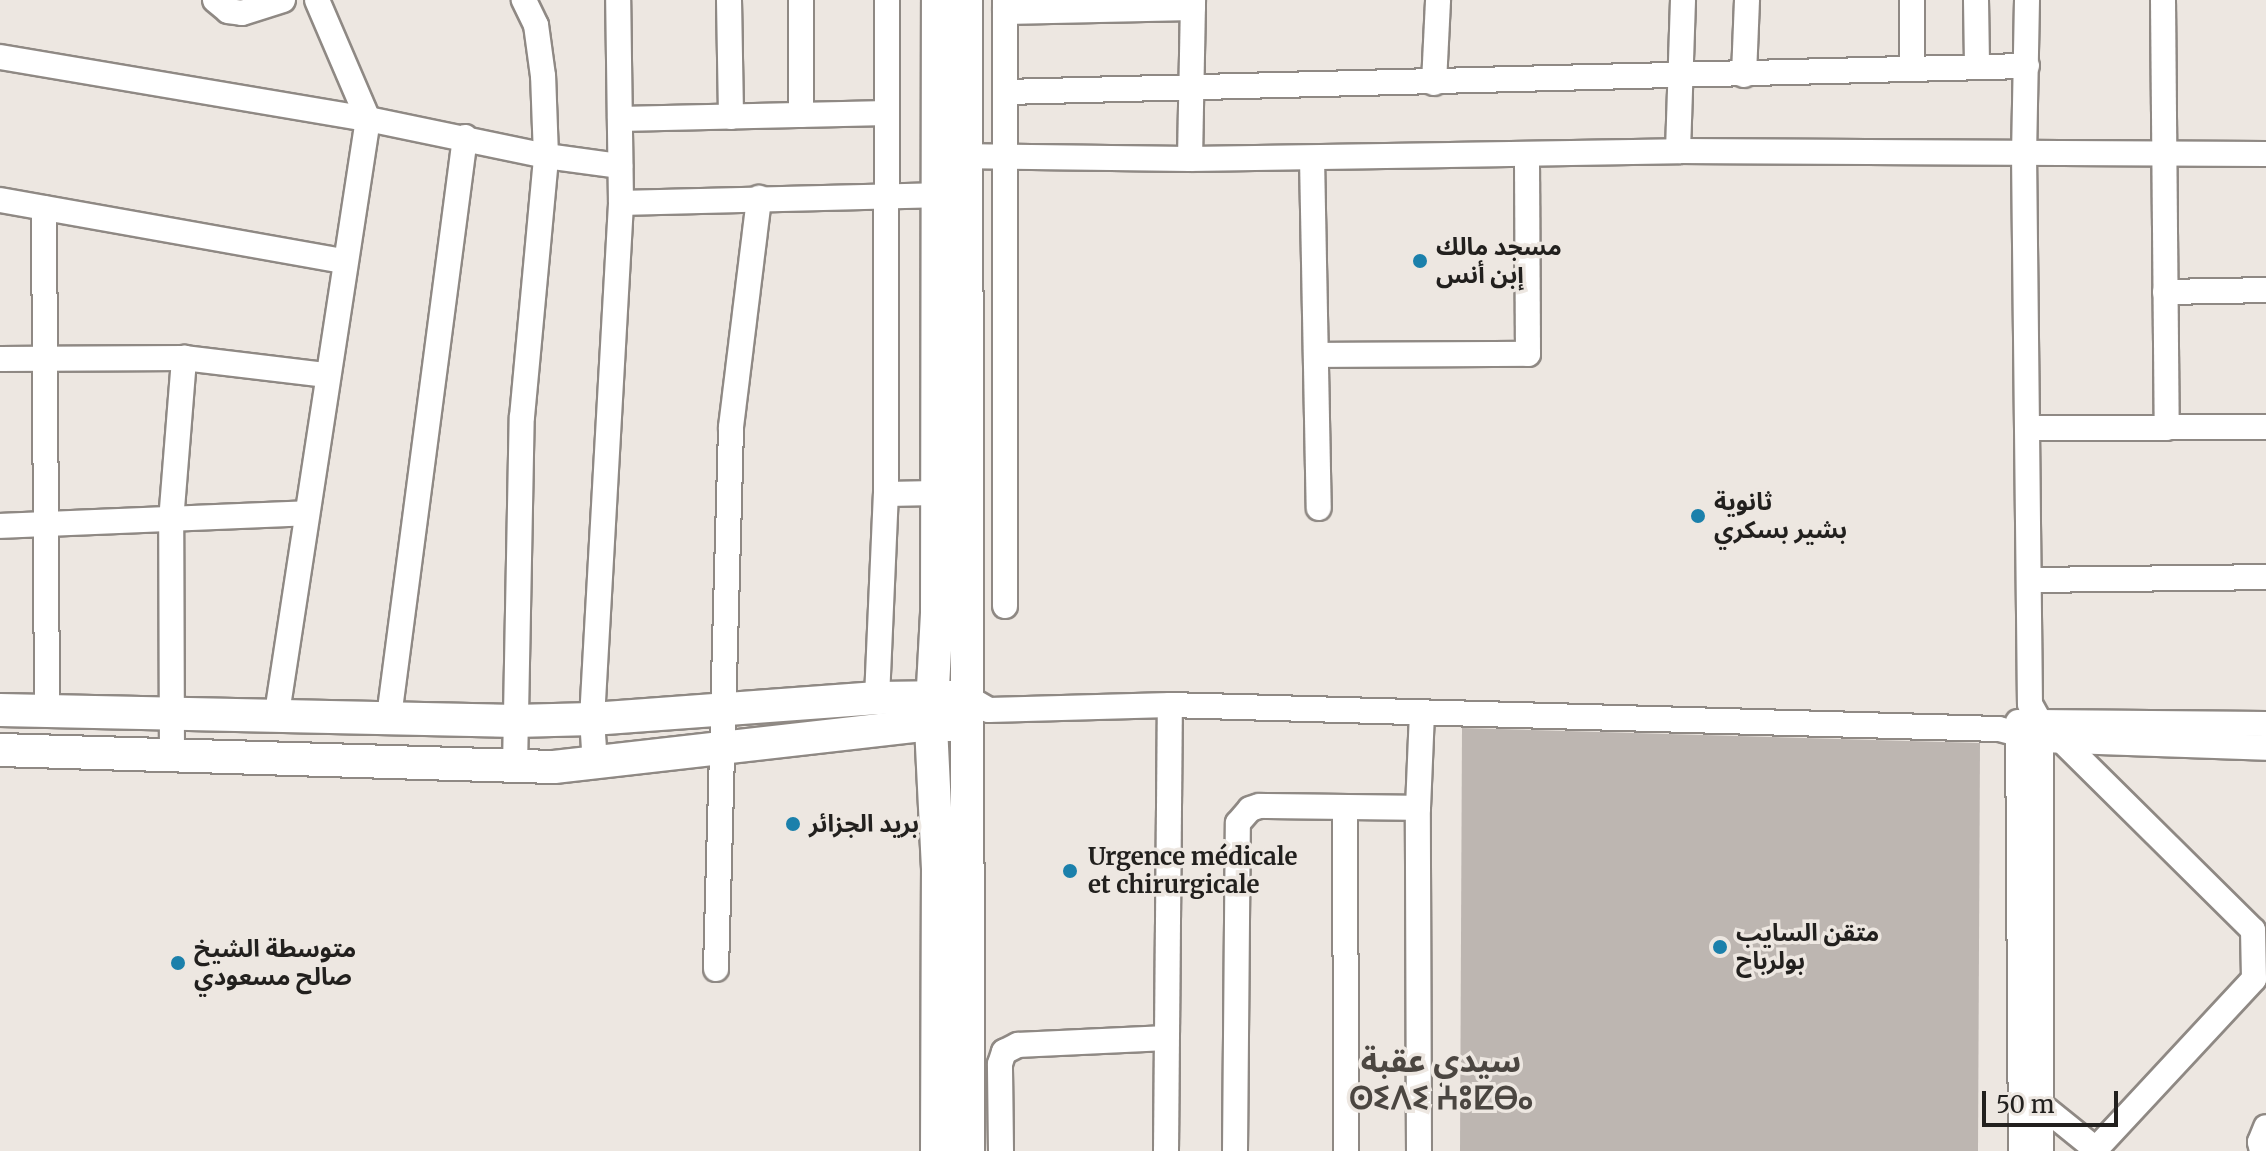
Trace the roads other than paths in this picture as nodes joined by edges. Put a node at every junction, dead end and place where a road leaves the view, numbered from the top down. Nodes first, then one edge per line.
1 (215, 0) edge
2 (283, 0) edge
3 (317, 0) edge
4 (524, 0) edge
5 (618, 0) edge
6 (729, 0) edge
7 (801, 0) edge
8 (887, 0) edge
9 (938, 0) edge
10 (966, 0) edge
11 (1438, 0) edge
12 (1683, 0) edge
13 (1747, 0) edge
14 (1912, 0) edge
15 (1976, 0) edge
16 (2027, 0) edge
17 (2163, 0) edge
18 (1193, 4) edge
19 (1005, 6) edge
20 (0, 57) edge
21 (2027, 66) junction
22 (1977, 67) junction
23 (1912, 69) junction
24 (1744, 75) junction
25 (1681, 77) junction
26 (1434, 83) junction
27 (1192, 89) junction
28 (1005, 92) junction
29 (887, 113) junction
30 (801, 115) junction
31 (731, 117) junction
32 (368, 119) junction
33 (620, 119) junction
34 (465, 137) junction
35 (1678, 151) junction
36 (2024, 152) junction
37 (1527, 154) junction
38 (2266, 154) edge
39 (2163, 155) junction
40 (546, 156) junction
41 (952, 156) junction
42 (1005, 157) junction
43 (1312, 158) junction
44 (1190, 159) junction
45 (620, 166) junction
46 (954, 195) junction
47 (886, 197) junction
48 (759, 198) junction
49 (0, 200) edge
50 (621, 203) junction
51 (44, 208) junction
52 (344, 261) junction
53 (2266, 290) edge
54 (2165, 292) junction
55 (1316, 355) junction
56 (44, 356) junction
57 (184, 358) junction
58 (0, 359) edge
59 (327, 375) junction
60 (2266, 427) edge
61 (2027, 428) junction
62 (2167, 428) junction
63 (969, 450) junction
64 (1002, 450) junction
65 (936, 493) junction
66 (886, 494) junction
67 (1319, 508) dead end
68 (307, 513) junction
69 (171, 521) junction
70 (44, 522) junction
71 (0, 526) edge
72 (2266, 577) edge
73 (2030, 580) junction
74 (1005, 606) dead end
75 (877, 698) junction
76 (1170, 705) junction
77 (725, 708) junction
78 (0, 710) edge
79 (47, 710) junction
80 (932, 710) junction
81 (974, 711) junction
82 (173, 712) junction
83 (277, 713) junction
84 (1422, 714) junction
85 (389, 717) junction
86 (592, 719) junction
87 (515, 721) junction
88 (2266, 724) edge
89 (2030, 727) junction
90 (2266, 748) edge
91 (0, 750) edge
92 (719, 751) junction
93 (172, 757) junction
94 (595, 765) junction
95 (515, 767) junction
96 (1418, 808) junction
97 (1345, 809) junction
98 (953, 868) junction
99 (2260, 924) edge
100 (716, 969) dead end
101 (2260, 985) edge
102 (1166, 1038) junction
103 (2031, 1106) junction
104 (2266, 1127) edge
105 (2097, 1150) edge
106 (937, 1151) edge
107 (968, 1151) edge
108 (1001, 1151) edge
109 (1166, 1151) edge
110 (1235, 1151) edge
111 (1346, 1151) edge
112 (1419, 1151) edge
113 (2021, 1151) edge
114 (2041, 1151) edge
115 (2262, 1151) edge

1 - 2 street
3 - 32 street
4 - 40 street
5 - 33 street
6 - 31 street
7 - 30 street
8 - 29 street
9 - 41 main road
10 - 41 main road
11 - 26 street
12 - 25 street
13 - 24 street
14 - 23 street
15 - 22 street
16 - 21 street
17 - 39 street
18 - 19 street
18 - 27 street
19 - 28 street
20 - 32 street
21 - 22 street
21 - 36 street
22 - 23 street
23 - 24 street
24 - 25 street
25 - 26 street
25 - 35 street
26 - 27 street
27 - 28 street
27 - 44 street
28 - 42 street
29 - 30 street
29 - 47 street
30 - 31 street
31 - 33 street
32 - 34 street
32 - 52 street
33 - 45 street
34 - 40 street
34 - 85 street
35 - 36 street
35 - 37 street
36 - 39 street
36 - 61 street
37 - 43 street
37 - 55 street
38 - 39 street
39 - 54 street
40 - 45 street
40 - 87 street
41 - 42 street
41 - 46 main road
42 - 44 street
42 - 64 street
43 - 44 street
43 - 55 street
45 - 50 street
46 - 47 street
46 - 63 main road
46 - 65 main road
47 - 48 street
47 - 66 street
48 - 50 street
48 - 77 street
49 - 51 street
50 - 86 street
51 - 52 street
51 - 56 street
52 - 59 street
53 - 54 street
54 - 62 street
55 - 67 street
56 - 57 street
56 - 58 street
56 - 70 street
57 - 59 street
57 - 69 street
59 - 68 street
60 - 62 street
61 - 62 street
61 - 73 street
63 - 64 street
63 - 81 main road
64 - 74 street
65 - 66 street
65 - 80 main road
66 - 75 street
68 - 69 street
68 - 83 street
69 - 70 street
69 - 82 street
70 - 71 street
70 - 79 street
72 - 73 street
73 - 89 street
75 - 77 main road
75 - 80 main road
76 - 81 street
76 - 84 street
76 - 102 street
77 - 86 main road
77 - 92 street
78 - 79 main road
79 - 82 main road
80 - 81 main road
80 - 92 main road
80 - 98 main road
81 - 98 main road
82 - 83 main road
82 - 93 street
83 - 85 main road
84 - 89 street
84 - 96 street
85 - 87 main road
86 - 87 main road
86 - 94 street
87 - 95 street
88 - 89 street
89 - 90 street
89 - 99 street
89 - 103 street
91 - 93 main road
92 - 94 main road
92 - 100 street
93 - 95 main road
94 - 95 main road
96 - 97 street
96 - 112 street
97 - 110 street
97 - 111 street
98 - 106 main road
98 - 107 main road
99 - 101 street
101 - 105 street
102 - 108 street
102 - 109 street
103 - 105 street
103 - 113 street
103 - 114 street
104 - 115 street

